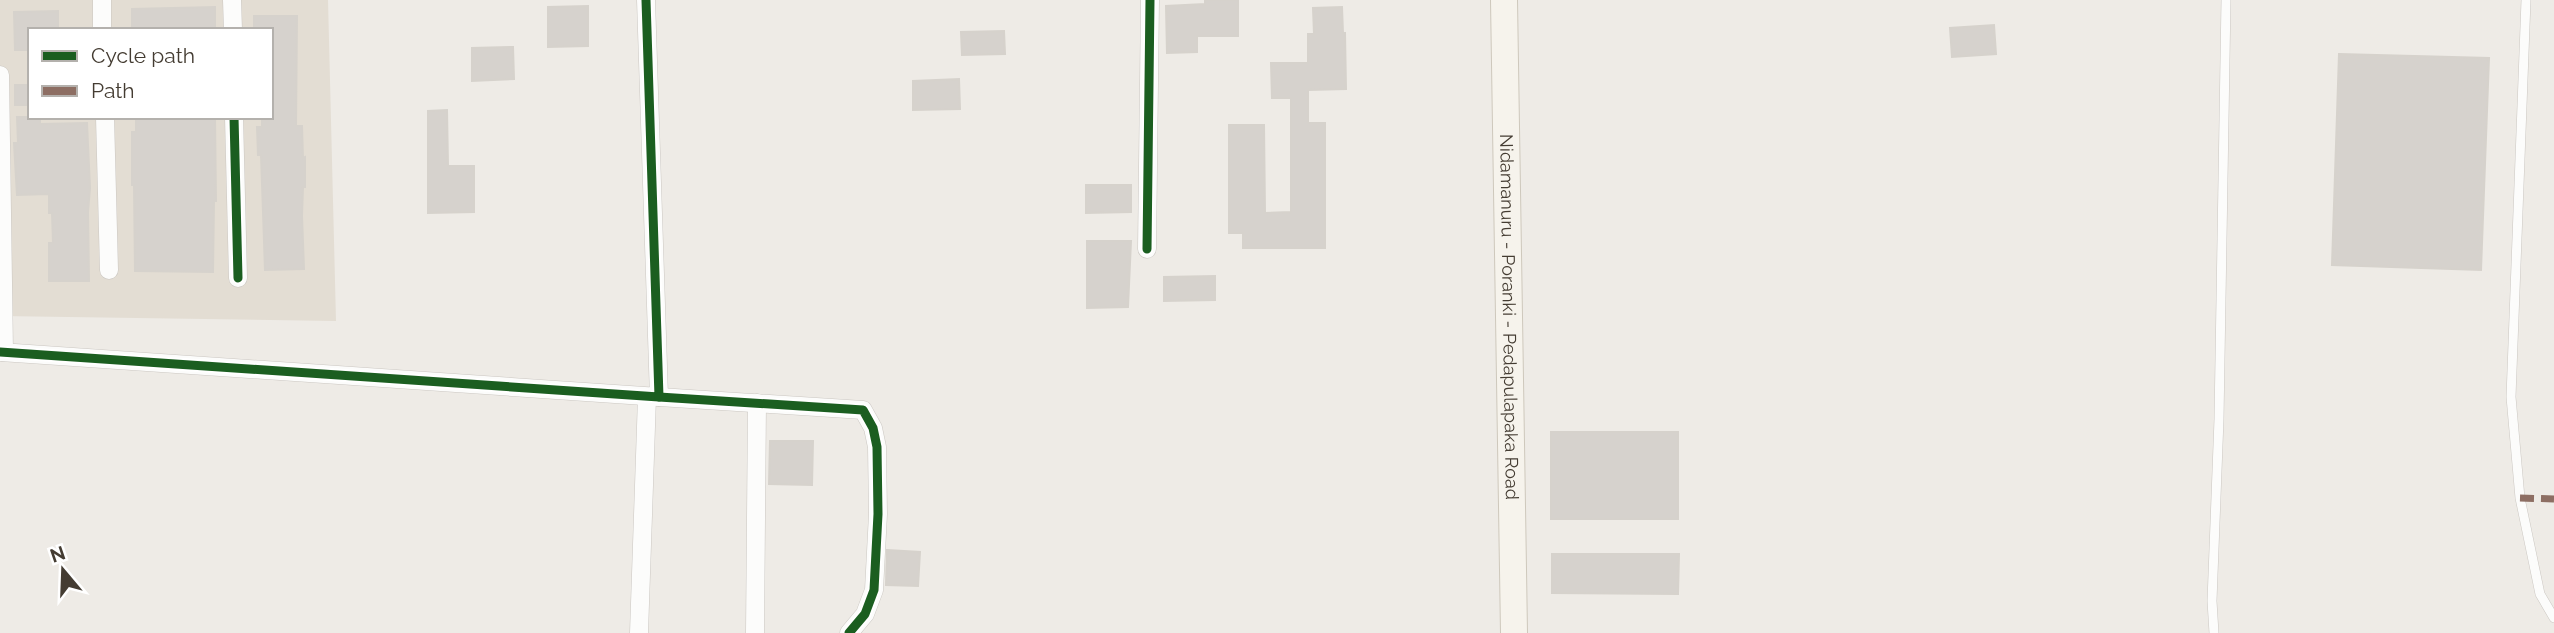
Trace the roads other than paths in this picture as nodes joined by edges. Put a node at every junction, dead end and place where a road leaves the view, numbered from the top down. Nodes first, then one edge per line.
1 (102, 0) edge
2 (232, 0) edge
3 (646, 0) edge
4 (1150, 0) edge
5 (1504, 0) edge
6 (2226, 0) edge
7 (2526, 0) edge
8 (102, 28) edge
9 (233, 28) edge
10 (0, 75) edge
11 (105, 119) edge
12 (234, 119) edge
13 (1147, 248) dead end
14 (109, 270) dead end
15 (238, 278) dead end
16 (2, 352) edge
17 (653, 397) junction
18 (757, 403) junction
19 (2554, 618) edge
20 (639, 633) edge
21 (755, 633) edge
22 (849, 633) edge
23 (1514, 633) edge
24 (2214, 633) edge

1 - 8 street
2 - 9 street
3 - 17 street
4 - 13 street
5 - 23 main road, Nidamanuru - Poranki - Pedapulapaka Road
6 - 24 lane
7 - 19 lane
10 - 16 street
11 - 14 street
12 - 15 street
16 - 17 street
17 - 18 street
17 - 20 street
18 - 21 street
18 - 22 street

